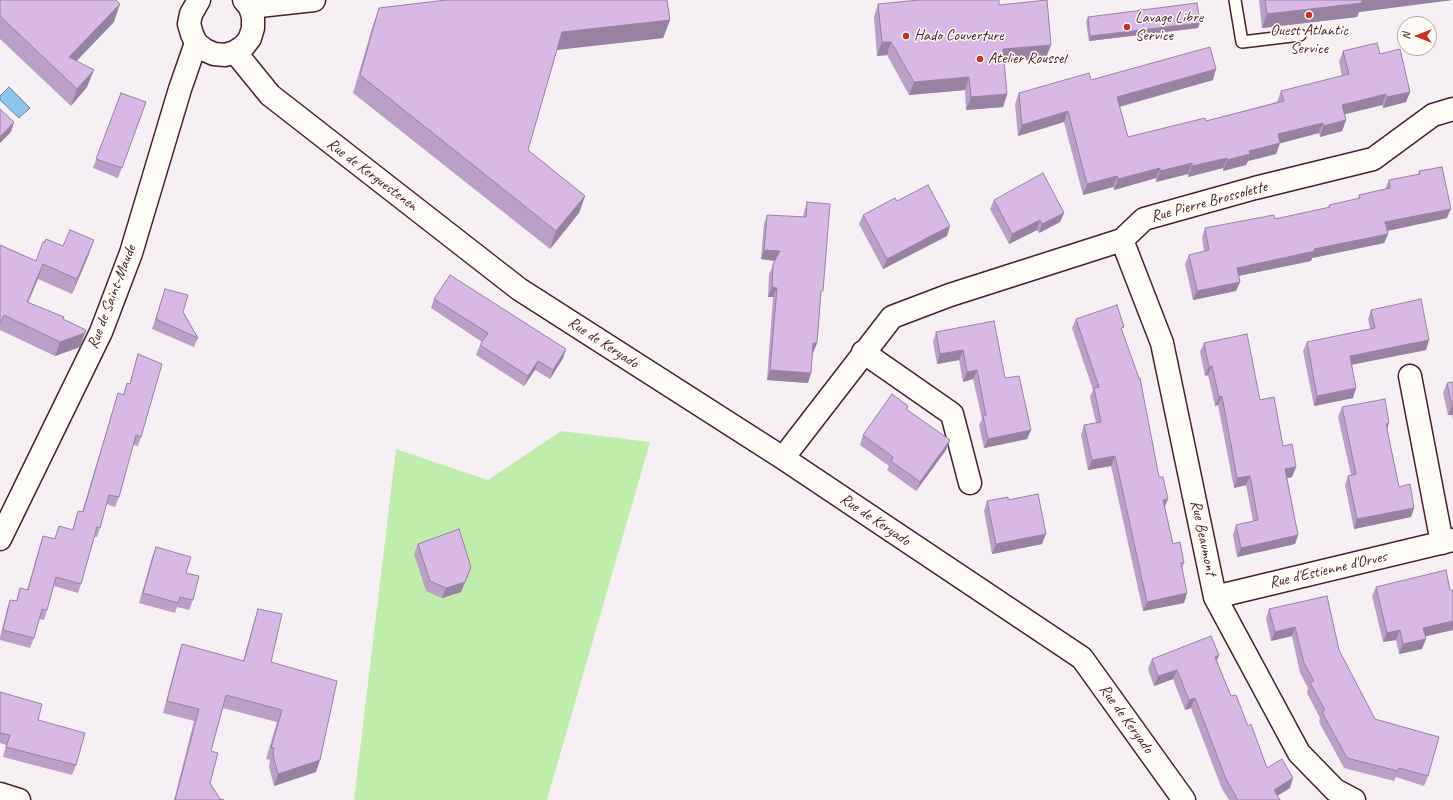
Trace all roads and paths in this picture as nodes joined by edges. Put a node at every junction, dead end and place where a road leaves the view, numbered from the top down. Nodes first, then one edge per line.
1 (314, 0) edge
2 (1235, 0) edge
3 (192, 1) edge
4 (247, 4) edge
5 (1300, 35) dead end
6 (196, 43) junction
7 (235, 52) junction
8 (1453, 108) edge
9 (1122, 240) junction
10 (519, 290) joint
11 (863, 352) junction
12 (1410, 376) dead end
13 (783, 458) junction
14 (970, 482) dead end
15 (0, 539) edge
16 (1447, 542) edge
17 (1215, 597) junction
18 (0, 794) edge
19 (20, 800) edge
20 (1184, 800) edge
21 (1354, 800) edge

1 - 4 street
2 - 5 lane
3 - 6 street
4 - 7 street
6 - 7 street
6 - 15 street, Rue de Saint-Maude
7 - 10 street, Rue de Kerguestenen
8 - 9 street, Rue Pierre Brossolette
9 - 11 street, Rue Pierre Brossolette
9 - 17 street, Rue Beaumont
10 - 13 street, Rue de Keryado
11 - 13 street, Rue Pierre Brossolette
11 - 14 street
12 - 16 street, Rue d'Estienne d'Orves
13 - 20 street, Rue de Keryado
16 - 17 street, Rue d'Estienne d'Orves
17 - 21 street, Rue Beaumont
18 - 19 street

